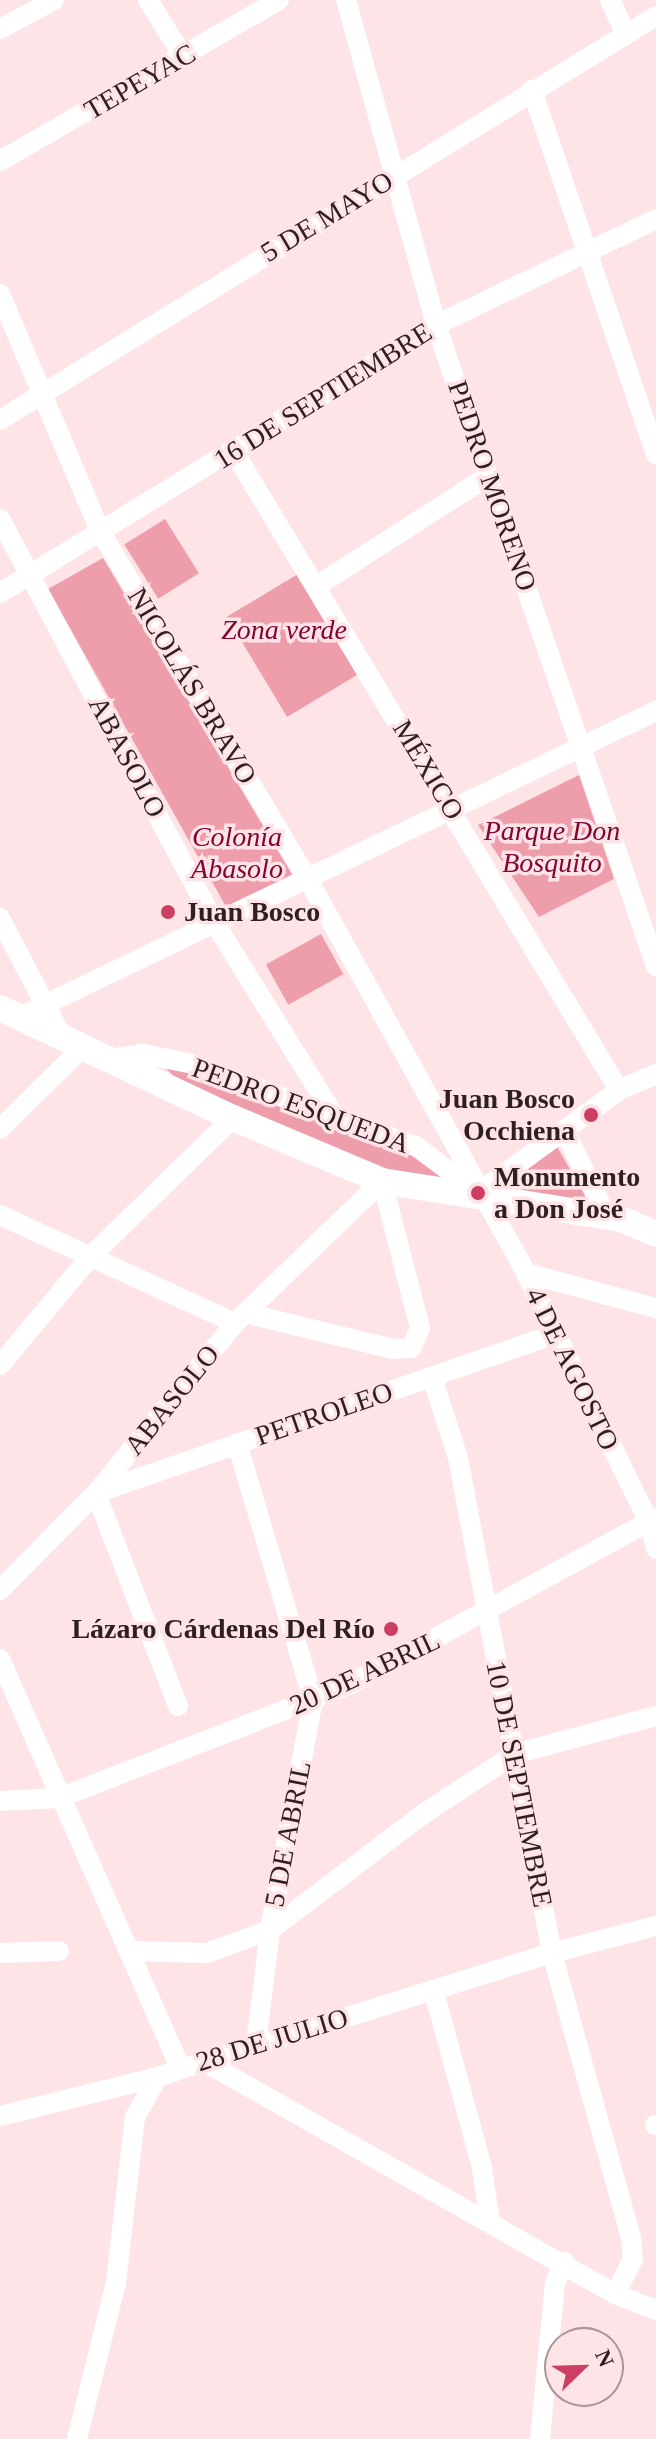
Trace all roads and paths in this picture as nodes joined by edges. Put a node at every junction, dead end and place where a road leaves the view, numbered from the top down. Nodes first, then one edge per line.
1 (54, 0) edge
2 (148, 0) edge
3 (279, 0) edge
4 (346, 0) edge
5 (610, 0) edge
6 (656, 16) edge
7 (0, 29) edge
8 (625, 32) junction
9 (184, 58) junction
10 (532, 90) junction
11 (0, 161) edge
12 (395, 175) junction
13 (656, 219) edge
14 (587, 251) junction
15 (0, 294) edge
16 (436, 325) junction
17 (44, 389) junction
18 (0, 420) edge
19 (234, 452) junction
20 (656, 455) edge
21 (490, 475) junction
22 (0, 519) edge
23 (100, 531) junction
24 (29, 573) junction
25 (318, 585) junction
26 (0, 593) edge
27 (656, 711) edge
28 (580, 749) junction
29 (451, 811) junction
30 (309, 881) junction
31 (0, 918) edge
32 (216, 925) junction
33 (656, 966) edge
34 (45, 1005) junction
35 (10, 1012) edge
36 (73, 1041) junction
37 (111, 1059) junction
38 (656, 1074) edge
39 (619, 1090) junction
40 (334, 1115) junction
41 (233, 1118) junction
42 (0, 1129) edge
43 (564, 1130) junction
44 (382, 1181) junction
45 (478, 1193) junction
46 (0, 1215) edge
47 (607, 1217) junction
48 (656, 1234) edge
49 (90, 1257) junction
50 (526, 1273) junction
51 (656, 1308) edge
52 (240, 1318) junction
53 (552, 1335) junction
54 (0, 1365) edge
55 (432, 1377) junction
56 (237, 1443) junction
57 (96, 1493) junction
58 (652, 1520) edge
59 (656, 1549) edge
60 (0, 1590) edge
61 (484, 1616) junction
62 (0, 1659) edge
63 (313, 1700) junction
64 (178, 1706) dead end
65 (656, 1716) edge
66 (515, 1754) junction
67 (59, 1798) junction
68 (0, 1801) edge
69 (656, 1926) edge
70 (270, 1930) junction
71 (59, 1951) dead end
72 (132, 1951) junction
73 (0, 1953) edge
74 (552, 1953) junction
75 (434, 1992) junction
76 (256, 2044) junction
77 (203, 2061) junction
78 (181, 2069) junction
79 (158, 2077) junction
80 (0, 2116) edge
81 (490, 2222) junction
82 (564, 2262) junction
83 (615, 2294) junction
84 (656, 2310) edge
85 (77, 2439) edge
86 (540, 2439) edge

1 - 7 street
2 - 9 street
3 - 9 street, TEPEYAC
4 - 12 street, PEDRO MORENO
5 - 8 street
6 - 8 street, 5 DE MAYO
8 - 10 street, 5 DE MAYO
9 - 11 street, TEPEYAC
10 - 12 street, 5 DE MAYO
10 - 14 street
12 - 16 street, PEDRO MORENO
12 - 17 street, 5 DE MAYO
13 - 14 street, 16 DE SEPTIEMBRE
14 - 16 street, 16 DE SEPTIEMBRE
14 - 20 street
15 - 17 street, NICOLÁS BRAVO
16 - 19 street, 16 DE SEPTIEMBRE
16 - 21 street, PEDRO MORENO
17 - 18 street, 5 DE MAYO
17 - 23 street, NICOLÁS BRAVO
19 - 23 street, 16 DE SEPTIEMBRE
19 - 25 street, MÉXICO
21 - 25 street
21 - 28 street, PEDRO MORENO
22 - 24 street, ABASOLO
23 - 24 street, 16 DE SEPTIEMBRE
23 - 30 street, NICOLÁS BRAVO
24 - 26 street, 16 DE SEPTIEMBRE
24 - 32 street, ABASOLO
25 - 29 street, MÉXICO
27 - 28 street
28 - 29 street
28 - 33 street, PEDRO MORENO
29 - 30 street
29 - 39 street, MÉXICO
30 - 32 street
30 - 45 street, NICOLÁS BRAVO
31 - 34 street
32 - 34 street
32 - 40 street, ABASOLO
34 - 35 street
34 - 36 street
35 - 36 street, PEDRO ESQUEDA
36 - 37 street, PEDRO ESQUEDA
36 - 42 street
37 - 40 street, PEDRO ESQUEDA
37 - 41 street, PEDRO ESQUEDA
38 - 39 street
39 - 43 street
40 - 45 street, PEDRO ESQUEDA
41 - 44 street, PEDRO ESQUEDA
41 - 49 street
43 - 45 street
43 - 47 street
44 - 45 street, PEDRO ESQUEDA
44 - 52 street, ABASOLO
44 - 52 street
45 - 47 street, PEDRO ESQUEDA
45 - 50 street, 4 DE AGOSTO
46 - 49 street
47 - 48 street, PEDRO ESQUEDA
49 - 52 street
49 - 54 street
50 - 51 street
50 - 53 street, 4 DE AGOSTO
52 - 57 street, ABASOLO
53 - 55 street, PETROLEO
53 - 58 street, 4 DE AGOSTO
55 - 56 street, PETROLEO
55 - 61 street, 10 DE SEPTIEMBRE
56 - 57 street, PETROLEO
56 - 63 street, 5 DE ABRIL
57 - 60 street, ABASOLO
57 - 64 street
58 - 59 street, 4 DE AGOSTO
58 - 61 street, 20 DE ABRIL
61 - 63 street, 20 DE ABRIL
61 - 66 street, 10 DE SEPTIEMBRE
62 - 67 street, 28 DE JULIO
63 - 67 street, 20 DE ABRIL
63 - 70 street, 5 DE ABRIL
65 - 66 street
66 - 70 street
66 - 74 street, 10 DE SEPTIEMBRE
67 - 68 street, 20 DE ABRIL
67 - 72 street, 28 DE JULIO
69 - 74 street, 28 DE JULIO
70 - 72 street
70 - 76 street, 5 DE ABRIL
71 - 73 street
72 - 78 street, 28 DE JULIO
74 - 75 street, 28 DE JULIO
74 - 83 street, 10 DE SEPTIEMBRE
75 - 76 street, 28 DE JULIO
75 - 81 street
76 - 77 street, 28 DE JULIO
77 - 78 street, 28 DE JULIO
77 - 81 street
78 - 79 street
79 - 80 street
79 - 85 street
81 - 82 street
82 - 83 street
82 - 86 street
83 - 84 street

